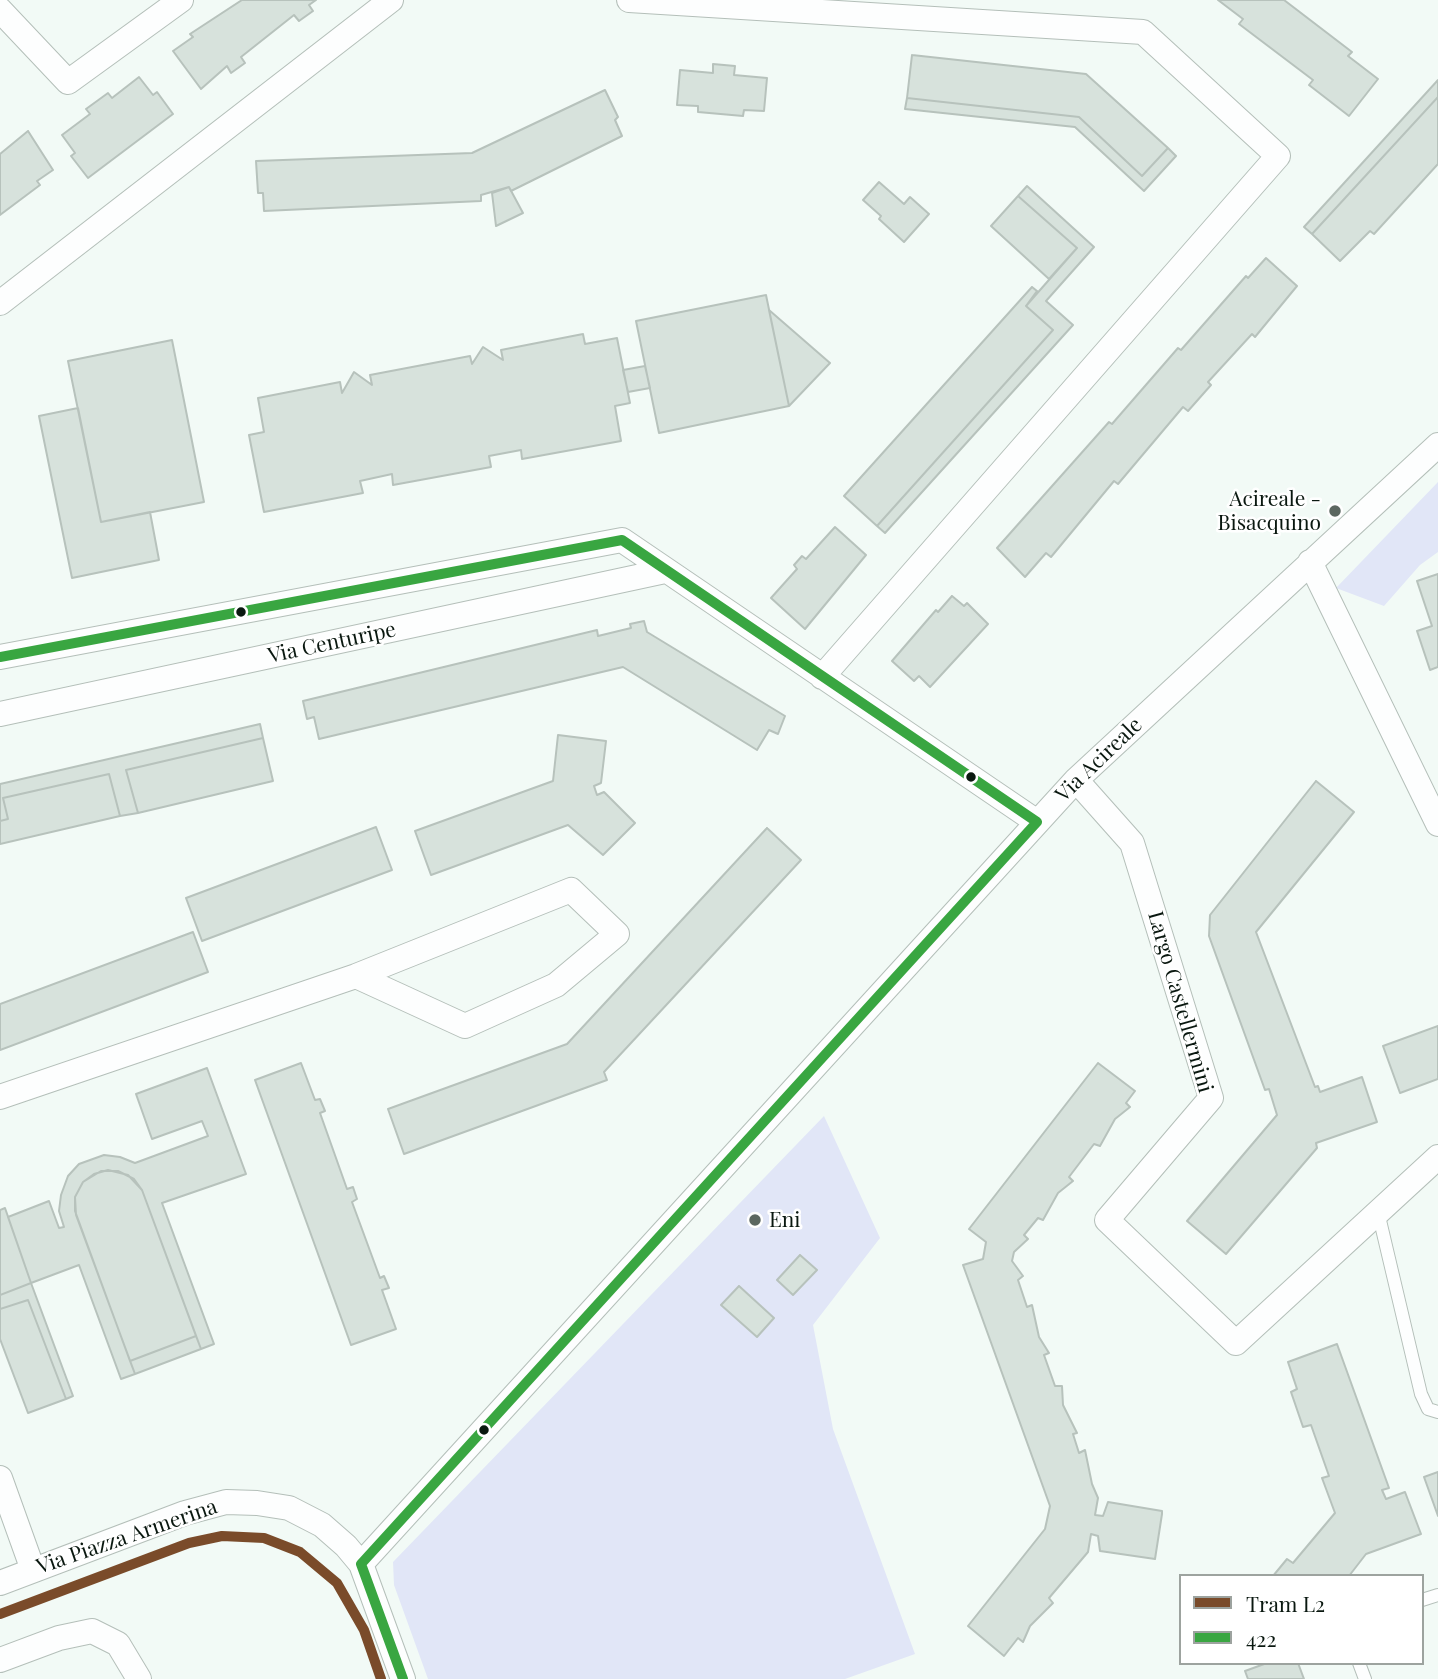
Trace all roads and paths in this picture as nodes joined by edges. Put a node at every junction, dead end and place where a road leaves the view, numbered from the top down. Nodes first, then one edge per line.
1 (181, 0) edge
2 (391, 0) edge
3 (629, 0) edge
4 (0, 10) edge
5 (0, 303) edge
6 (1438, 446) edge
7 (1310, 562) junction
8 (665, 571) junction
9 (0, 657) edge
10 (822, 677) junction
11 (0, 714) edge
12 (1076, 780) junction
13 (1037, 822) junction
14 (1438, 824) edge
15 (356, 976) junction
16 (0, 1097) edge
17 (1438, 1157) edge
18 (1378, 1212) junction
19 (1438, 1412) edge
20 (0, 1478) edge
21 (361, 1564) junction
22 (33, 1570) junction
23 (0, 1583) edge
24 (0, 1660) edge
25 (139, 1679) edge
26 (403, 1679) edge

1 - 4 street
2 - 5 street
3 - 10 street
6 - 7 street, Via Acireale
7 - 12 street, Via Acireale
7 - 14 street
8 - 9 street
8 - 10 street
8 - 11 street, Via Centuripe
10 - 13 street
12 - 13 street, Via Acireale
12 - 18 street, Largo Castellermini
13 - 21 street, Via Acireale
15 - 15 street
15 - 16 street
17 - 18 street, Largo Castellermini
18 - 19 lane
20 - 22 street
21 - 22 street, Via Piazza Armerina
21 - 26 street
22 - 23 street, Via Piazza Armerina
24 - 25 street

